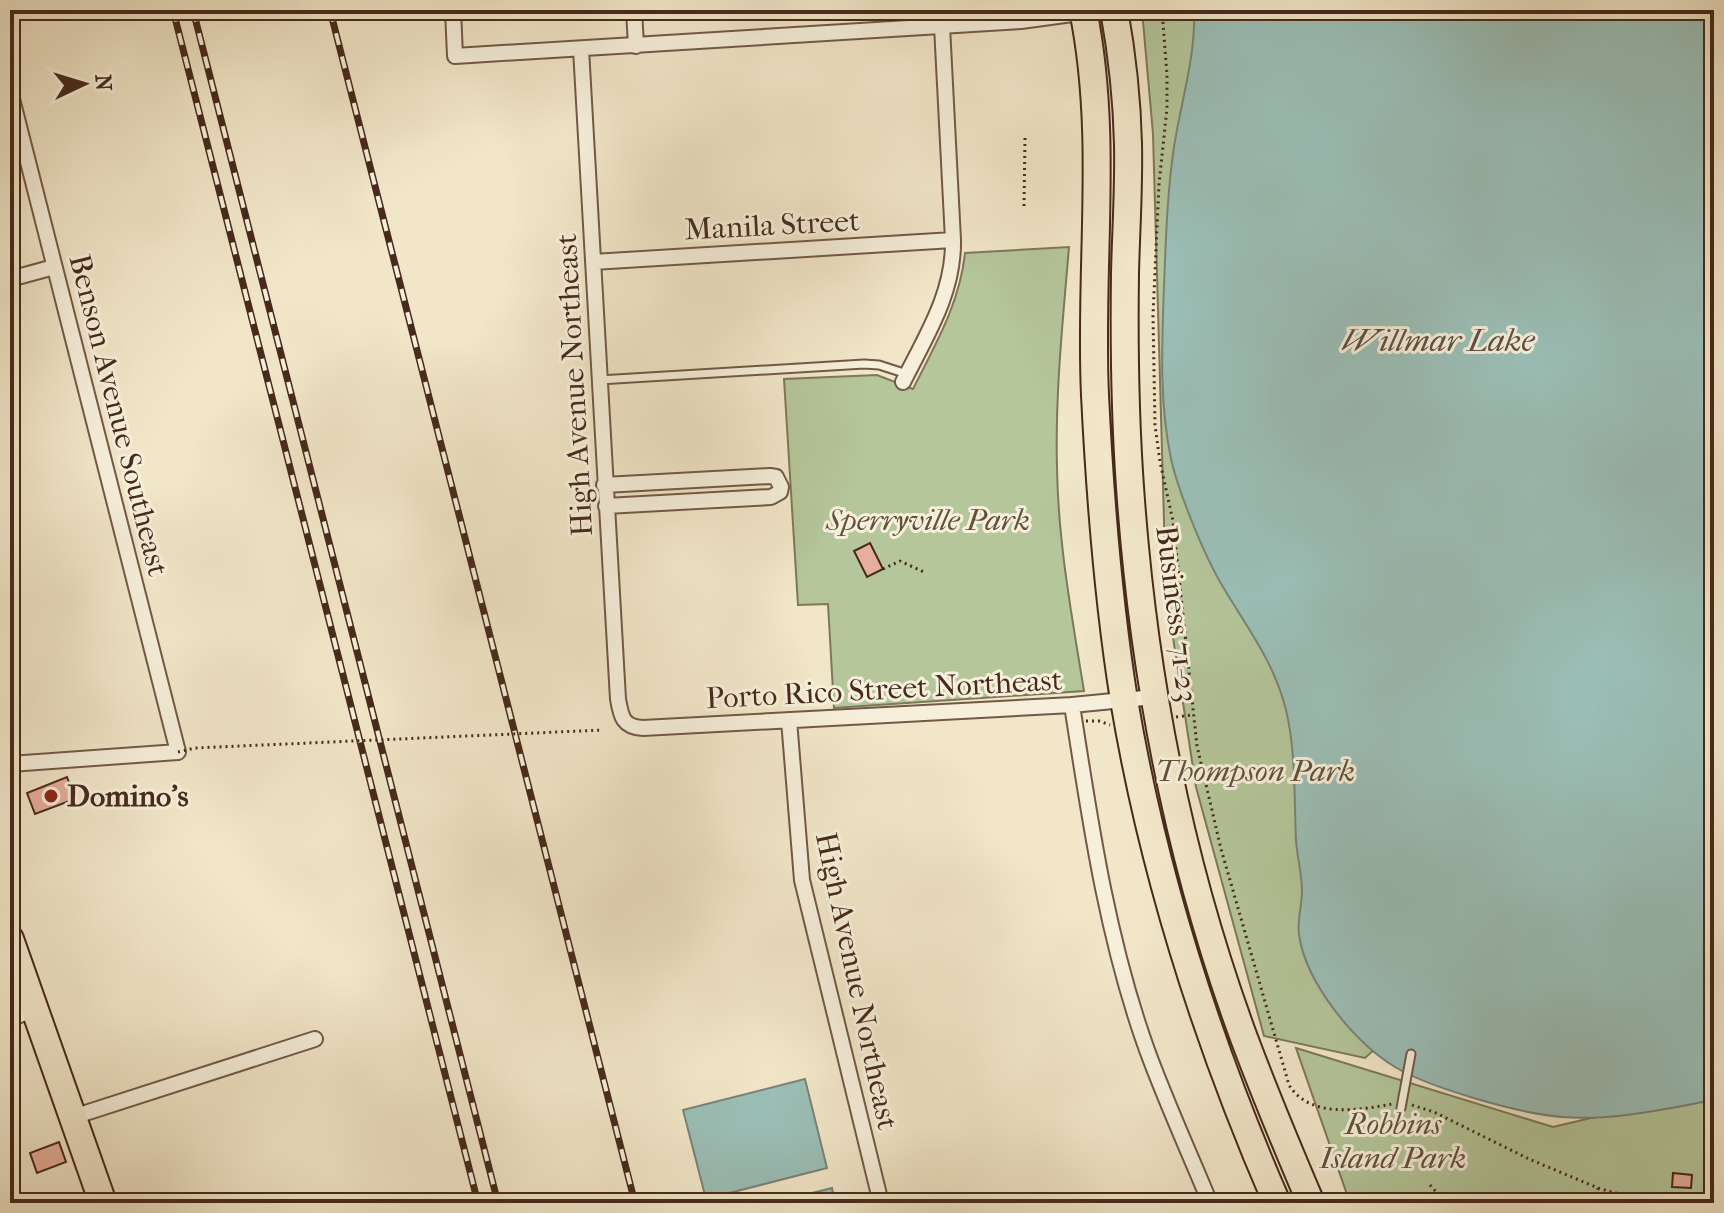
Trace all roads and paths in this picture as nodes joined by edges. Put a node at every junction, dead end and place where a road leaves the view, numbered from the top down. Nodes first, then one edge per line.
1 (453, 10) edge
2 (634, 10) edge
3 (1114, 10) edge
4 (1162, 10) edge
5 (1087, 11) edge
6 (942, 26) junction
7 (636, 46) junction
8 (581, 49) junction
9 (10, 91) edge
10 (1025, 138) dead end
11 (1024, 206) dead end
12 (953, 240) junction
13 (593, 262) junction
14 (54, 267) junction
15 (10, 279) edge
16 (905, 378) joint
17 (598, 380) junction
18 (604, 485) junction
19 (606, 506) junction
20 (883, 569) dead end
21 (926, 573) dead end
22 (1154, 697) junction
23 (1125, 700) junction
24 (1072, 705) junction
25 (621, 718) joint
26 (789, 720) junction
27 (603, 730) dead end
28 (178, 752) junction
29 (10, 764) edge
30 (10, 939) edge
31 (35, 1009) junction
32 (10, 1019) edge
33 (315, 1039) dead end
34 (1411, 1054) dead end
35 (1402, 1106) junction
36 (73, 1117) junction
37 (1430, 1185) dead end
38 (1598, 1188) junction
39 (1714, 1200) edge
40 (103, 1203) edge
41 (881, 1203) edge
42 (1210, 1203) edge
43 (1277, 1203) edge
44 (1311, 1203) edge
45 (1446, 1203) edge
46 (1596, 1203) edge

1 - 8 street
2 - 7 street
3 - 22 highway, Business 71-23
4 - 35 path
5 - 6 street
5 - 23 highway, Business 71-23
6 - 7 street
6 - 12 street
7 - 8 street
8 - 13 street, High Avenue Northeast
9 - 14 street, Benson Avenue Southeast
10 - 11 path
12 - 13 street, Manila Street
12 - 16 street
13 - 17 street, High Avenue Northeast
14 - 15 street
14 - 28 street, Benson Avenue Southeast
16 - 17 lane
17 - 18 street, High Avenue Northeast
18 - 19 street, High Avenue Northeast
18 - 19 street
19 - 25 street, High Avenue Northeast
20 - 21 path
22 - 23 street, Porto Rico Street Northeast
22 - 44 highway, Business 71-23
23 - 24 street, Porto Rico Street Northeast
23 - 43 highway, Business 71-23
24 - 26 street, Porto Rico Street Northeast
24 - 42 street
25 - 26 street, Porto Rico Street Northeast
26 - 41 street, High Avenue Northeast
27 - 28 path, bridge
28 - 29 street
30 - 31 highway
31 - 32 street
31 - 36 highway
33 - 36 street
34 - 35 lane
35 - 38 path
36 - 40 highway
37 - 45 path
38 - 39 path
38 - 46 path

